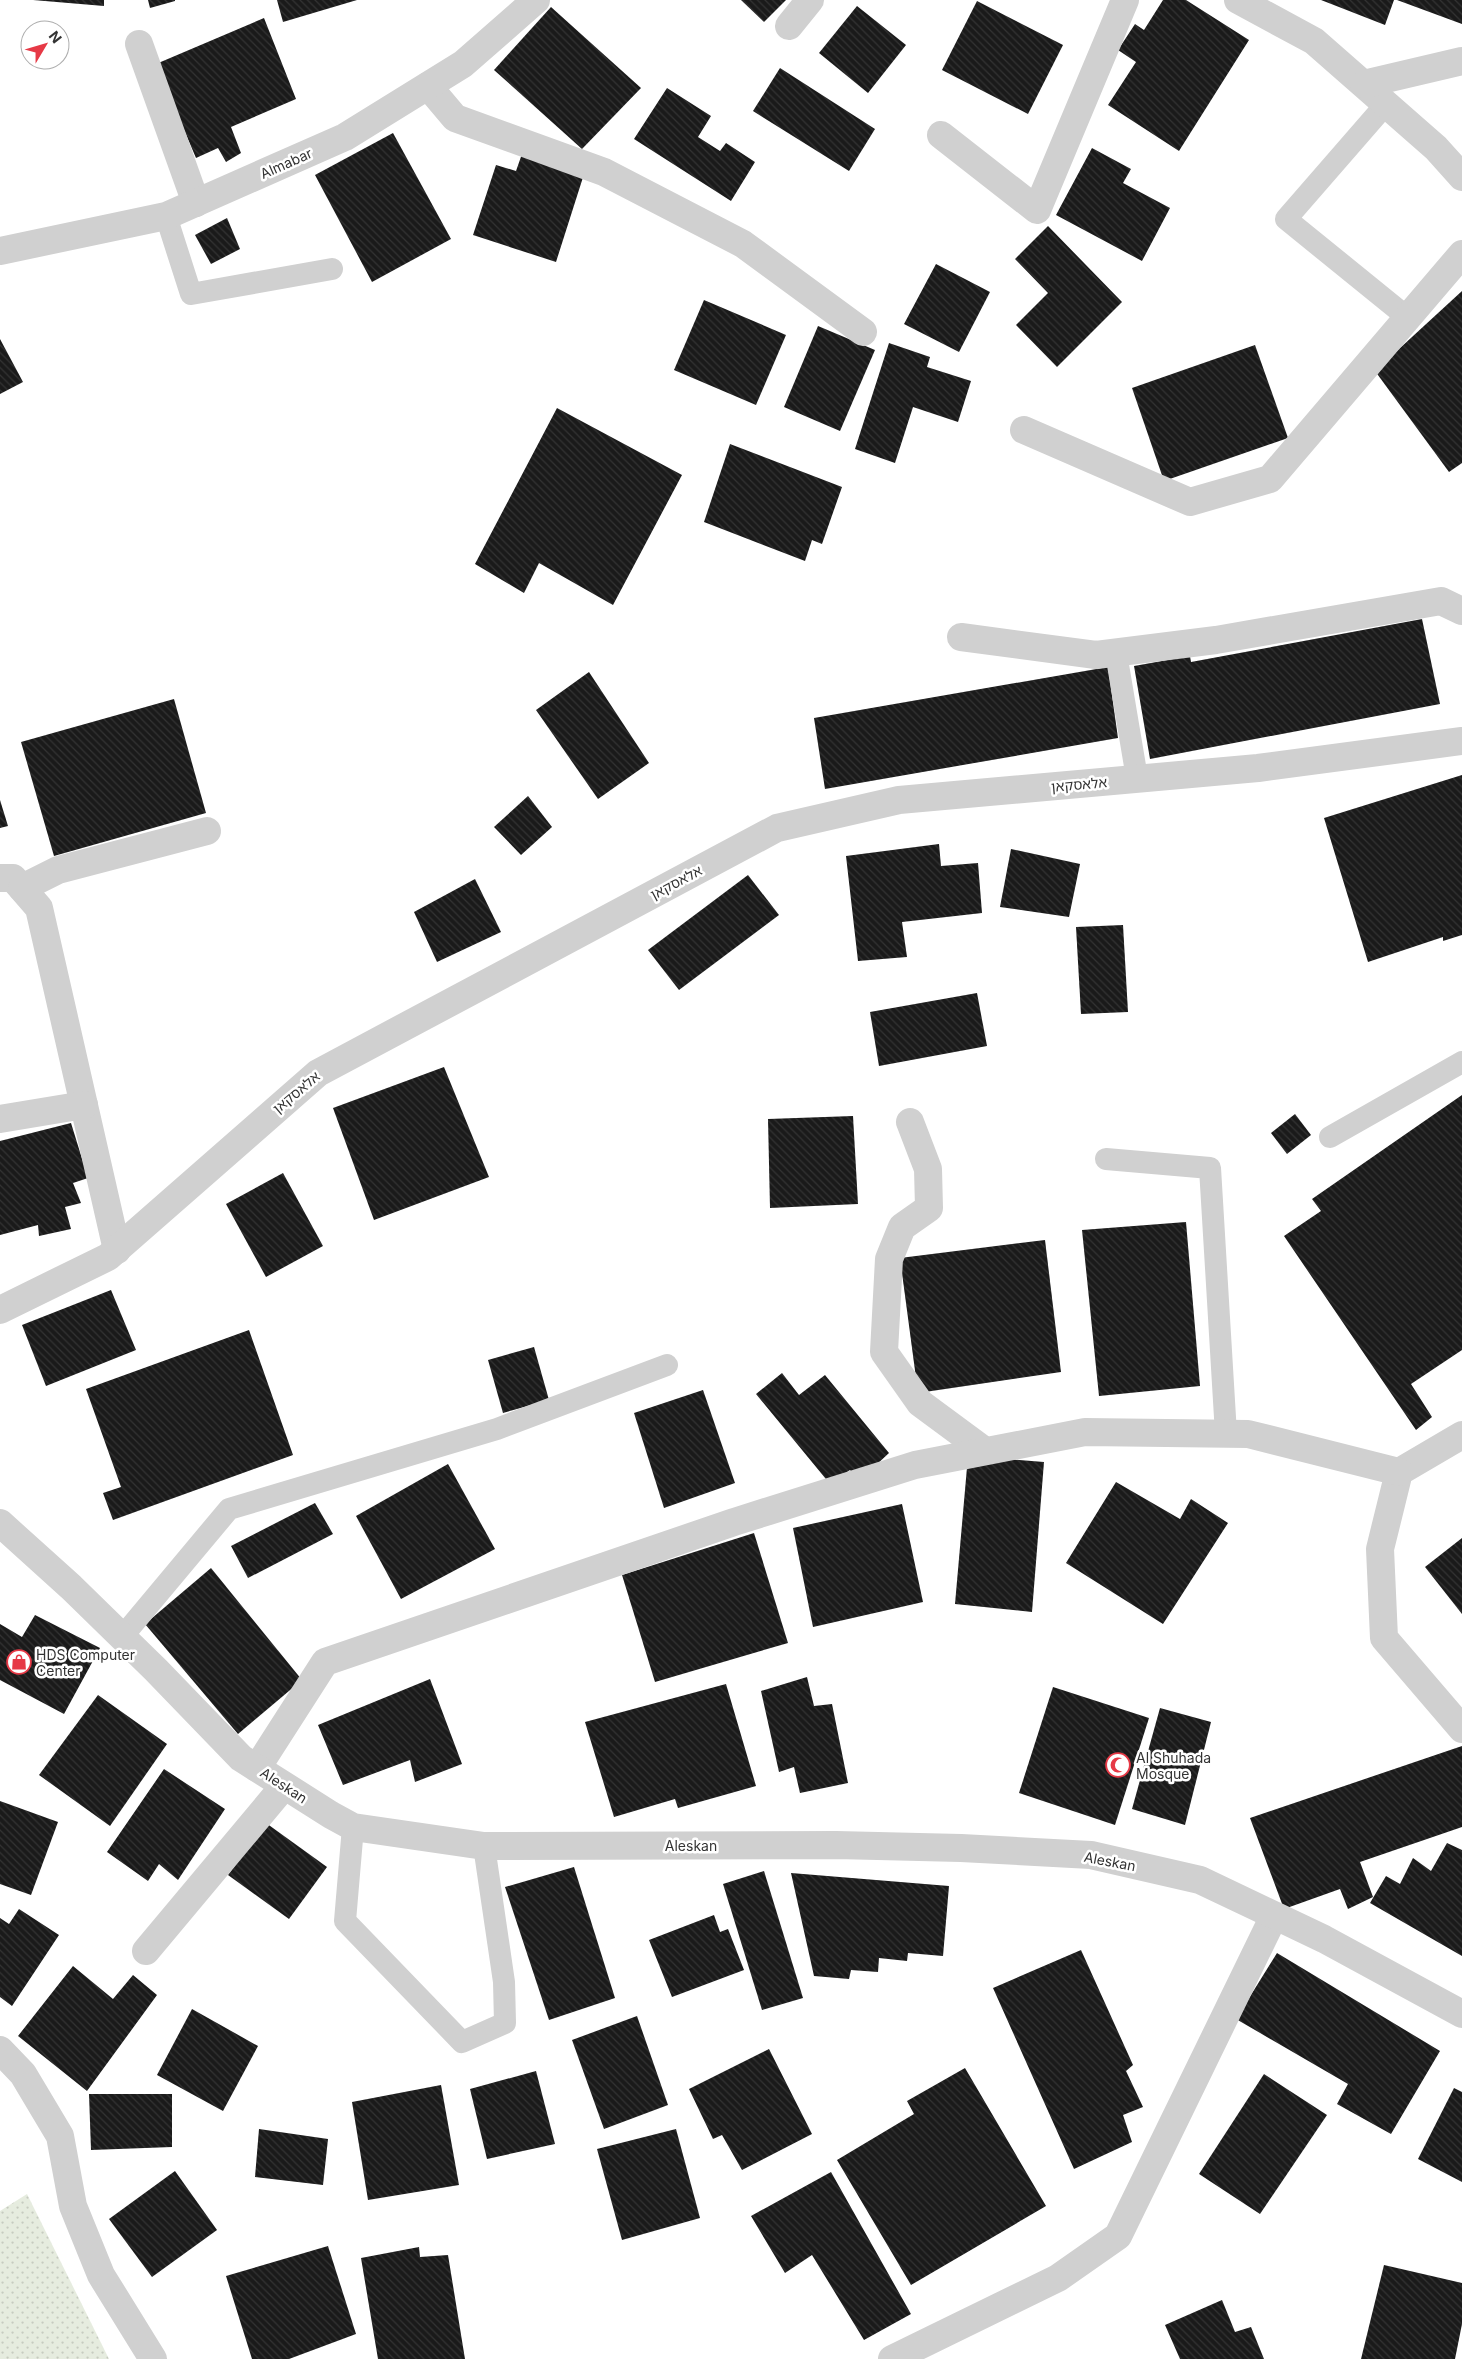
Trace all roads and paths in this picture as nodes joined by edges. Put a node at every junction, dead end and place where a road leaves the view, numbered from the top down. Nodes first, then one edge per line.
1 (536, 0) edge
2 (810, 0) edge
3 (1125, 0) edge
4 (1251, 3) edge
5 (790, 26) dead end
6 (139, 44) dead end
7 (1462, 61) edge
8 (1364, 84) junction
9 (428, 86) junction
10 (1386, 104) junction
11 (941, 136) dead end
12 (1462, 177) edge
13 (196, 203) junction
14 (166, 216) junction
15 (0, 251) edge
16 (1462, 254) edge
17 (332, 269) dead end
18 (1408, 318) junction
19 (863, 332) dead end
20 (1024, 430) dead end
21 (1462, 611) edge
22 (961, 637) dead end
23 (1116, 653) junction
24 (1462, 741) edge
25 (1137, 778) junction
26 (207, 831) dead end
27 (11, 883) edge
28 (1462, 1062) edge
29 (84, 1105) junction
30 (0, 1119) edge
31 (910, 1122) dead end
32 (1330, 1137) dead end
33 (1106, 1159) dead end
34 (117, 1250) junction
35 (0, 1310) edge
36 (667, 1365) dead end
37 (1226, 1434) junction
38 (1462, 1435) edge
39 (985, 1451) junction
40 (1399, 1472) junction
41 (0, 1523) edge
42 (122, 1637) junction
43 (1462, 1729) edge
44 (257, 1768) junction
45 (284, 1786) junction
46 (354, 1827) junction
47 (484, 1846) junction
48 (1274, 1916) junction
49 (146, 1951) dead end
50 (1462, 2014) edge
51 (0, 2050) edge
52 (153, 2359) edge
53 (892, 2359) edge

1 - 9 street, Almabar
2 - 5 street
3 - 11 street
4 - 8 street
6 - 13 street
7 - 8 street
8 - 10 street
9 - 13 street, Almabar
9 - 19 street
10 - 12 street
10 - 18 lane
13 - 14 street, Almabar
14 - 15 street, Almabar
14 - 17 lane
16 - 18 street
18 - 20 street
21 - 23 street
22 - 23 street
23 - 25 lane
24 - 25 street, אלאסקאן
25 - 34 street, אלאסקאן
26 - 27 street
27 - 29 street
28 - 32 lane
29 - 30 street
29 - 34 street
31 - 39 street
33 - 37 lane
34 - 35 street, אלאסקאן
36 - 42 lane
37 - 39 street
37 - 40 street
38 - 40 street
39 - 44 street
40 - 43 street
41 - 42 street, Aleskan
42 - 44 street, Aleskan
44 - 45 street, Aleskan
45 - 46 street, Aleskan
45 - 49 street
46 - 47 street, Aleskan
46 - 47 lane
47 - 48 street, Aleskan
48 - 50 street, Aleskan
48 - 53 street
51 - 52 street

